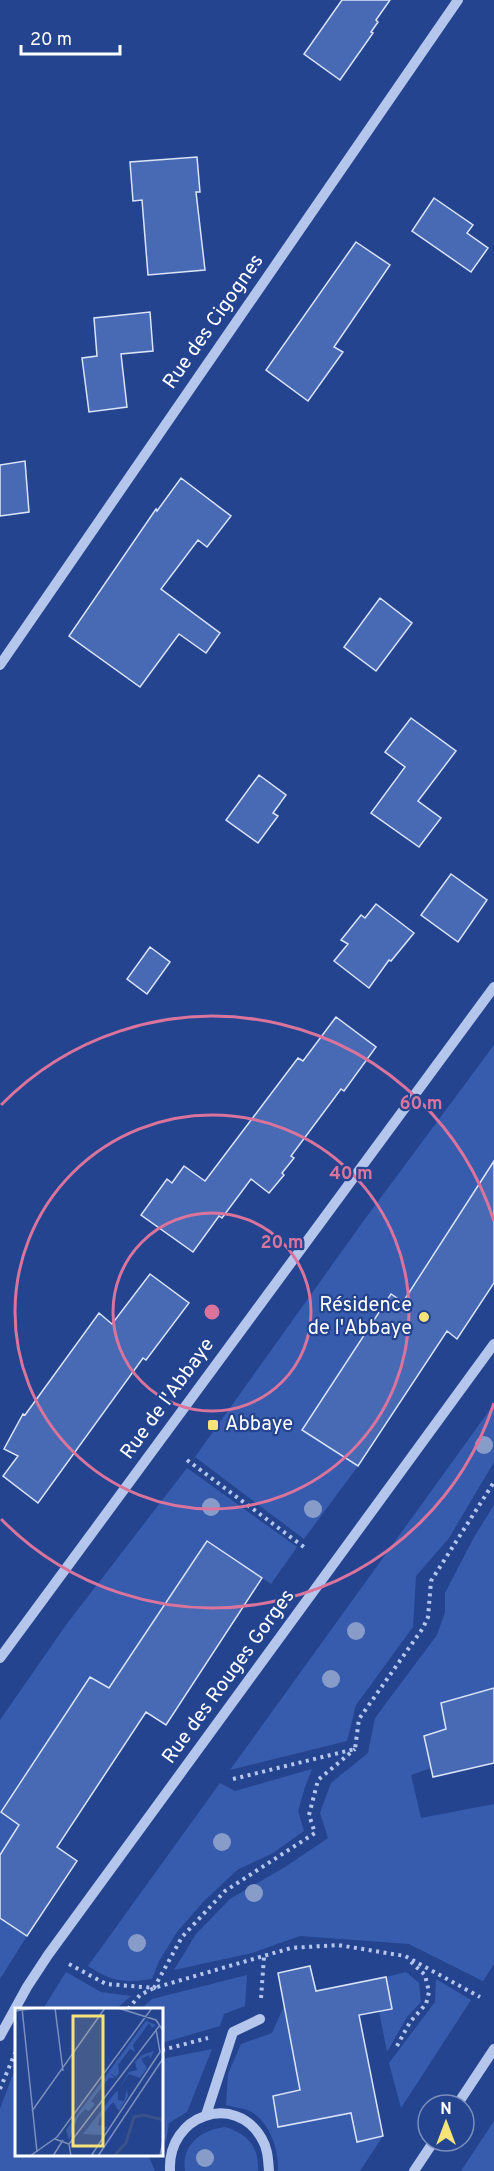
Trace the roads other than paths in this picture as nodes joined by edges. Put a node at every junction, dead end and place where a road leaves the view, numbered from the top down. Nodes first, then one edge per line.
1 (458, 0) edge
2 (0, 664) edge
3 (494, 987) edge
4 (494, 1344) edge
5 (0, 1658) edge
6 (15, 2008) edge
7 (15, 2009) edge
8 (260, 2019) road end
9 (0, 2036) edge
10 (494, 2049) edge
11 (465, 2093) edge
12 (206, 2115) junction
13 (426, 2153) edge
14 (170, 2171) edge
15 (269, 2171) edge
16 (414, 2171) edge

1 - 2 street, Rue des Cigognes
3 - 5 street, Rue de l'Abbaye
4 - 6 street, Rue des Rouges Gorges
7 - 9 street, Rue des Rouges Gorges
8 - 12 street
10 - 11 street
12 - 14 street
12 - 15 street
13 - 16 street

